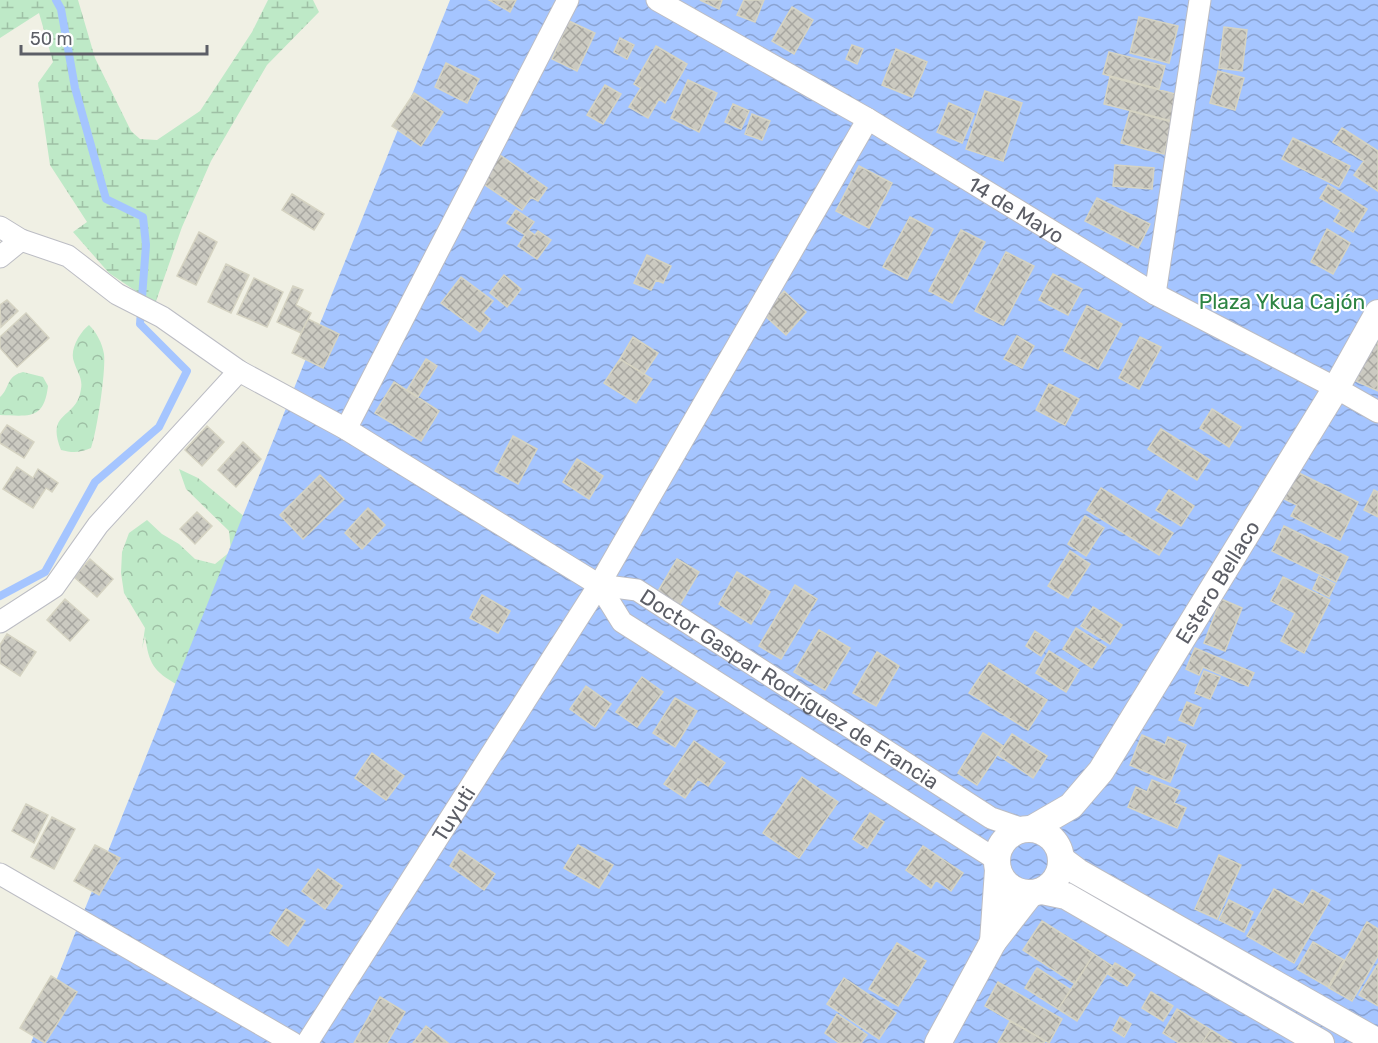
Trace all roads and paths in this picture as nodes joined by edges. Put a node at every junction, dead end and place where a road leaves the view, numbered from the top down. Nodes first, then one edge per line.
1 (568, 0) edge
2 (657, 0) edge
3 (1200, 0) edge
4 (868, 119) junction
5 (0, 227) edge
6 (21, 240) junction
7 (0, 257) edge
8 (1155, 294) junction
9 (1378, 313) edge
10 (240, 370) junction
11 (1336, 388) junction
12 (1378, 412) edge
13 (346, 429) junction
14 (599, 585) junction
15 (0, 622) edge
16 (1071, 806) junction
17 (1028, 828) junction
18 (1060, 852) junction
19 (998, 865) junction
20 (0, 874) edge
21 (1036, 892) junction
22 (993, 942) junction
23 (1378, 1042) edge
24 (293, 1043) edge
25 (307, 1043) edge
26 (938, 1043) edge
27 (1321, 1043) edge

1 - 13 street
2 - 4 street, 14 de Mayo
3 - 8 street
4 - 8 street, 14 de Mayo
4 - 14 street, Tuyuti
5 - 6 street
6 - 7 street
6 - 10 street
8 - 11 street, 14 de Mayo
9 - 11 street, Estero Bellaco
10 - 13 street
10 - 15 street
11 - 12 street, 14 de Mayo
11 - 16 street, Estero Bellaco
13 - 14 street
14 - 17 street, Doctor Gaspar Rodríguez de Francia
14 - 19 street, Doctor Gaspar Rodríguez de Francia
14 - 25 street, Tuyuti
16 - 17 street, Estero Bellaco
16 - 18 street
17 - 18 street
17 - 19 street
18 - 21 street
18 - 23 street
19 - 21 street
19 - 22 street
20 - 24 street
21 - 22 street
21 - 27 street
22 - 26 street

